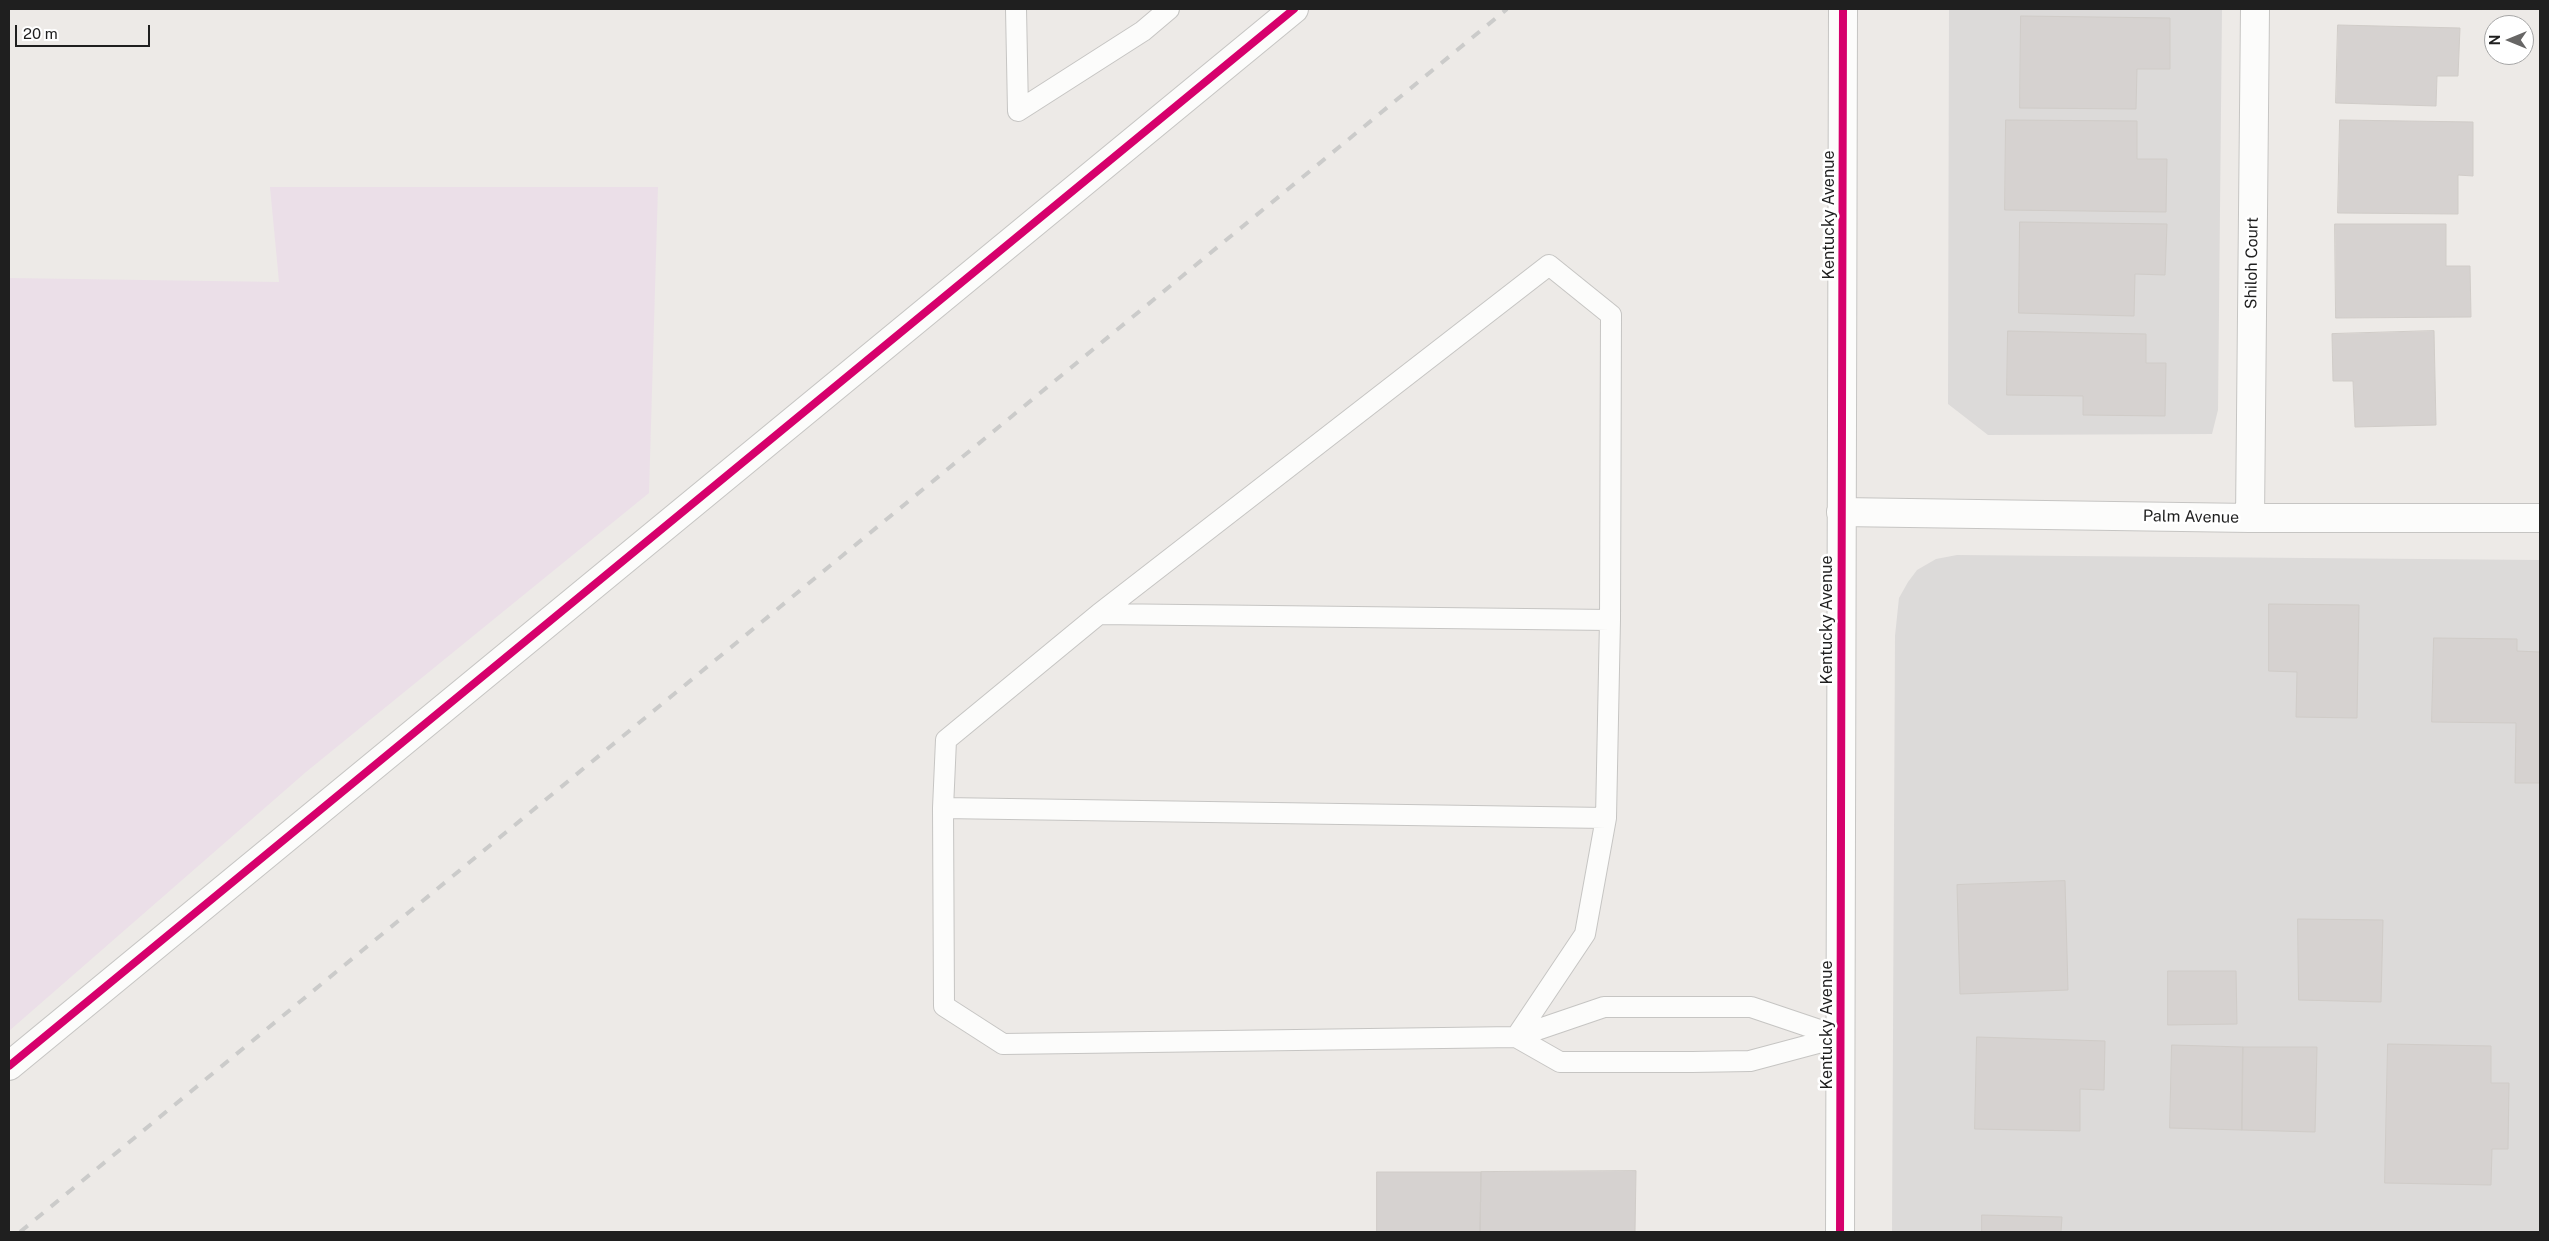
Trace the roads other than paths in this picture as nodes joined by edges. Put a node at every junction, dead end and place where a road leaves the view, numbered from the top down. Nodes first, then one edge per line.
1 (1016, 9) edge
2 (1169, 9) edge
3 (1294, 9) edge
4 (1843, 9) edge
5 (2255, 9) edge
6 (1841, 512) junction
7 (2250, 518) junction
8 (2540, 518) edge
9 (1099, 614) junction
10 (1610, 620) junction
11 (943, 808) junction
12 (1606, 818) junction
13 (1516, 1037) junction
14 (1840, 1037) junction
15 (9, 1066) edge
16 (1840, 1232) edge

1 - 2 lane
3 - 15 street
4 - 6 street, Kentucky Avenue
5 - 7 street, Shiloh Court
6 - 7 street, Palm Avenue
6 - 14 street, Kentucky Avenue
7 - 8 street, Palm Avenue
9 - 10 lane
9 - 10 lane
9 - 11 lane
10 - 12 lane
11 - 12 lane
11 - 13 lane
12 - 13 lane
13 - 14 lane
13 - 14 lane
14 - 16 street, Kentucky Avenue

